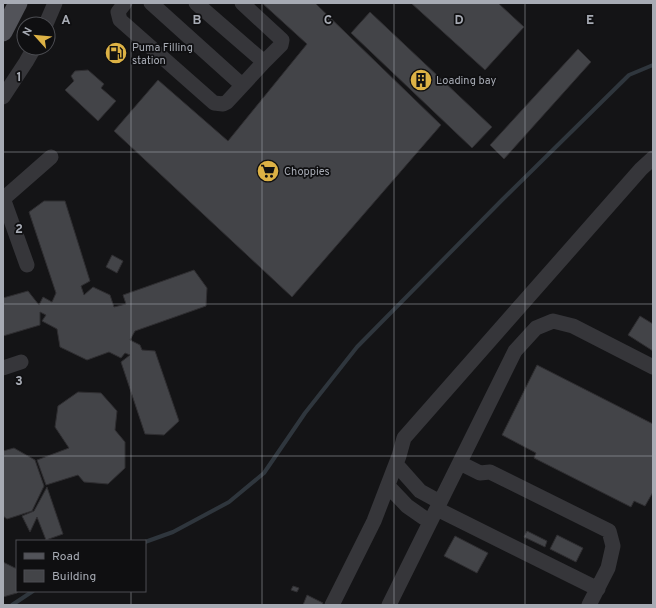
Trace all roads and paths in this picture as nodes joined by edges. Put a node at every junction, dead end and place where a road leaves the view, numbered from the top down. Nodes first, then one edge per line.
1 (18, 3) edge
2 (55, 3) edge
3 (125, 3) edge
4 (151, 3) edge
5 (196, 3) edge
6 (242, 3) edge
7 (49, 16) edge
8 (3, 32) edge
9 (29, 56) edge
10 (264, 62) junction
11 (242, 85) junction
12 (3, 97) edge
13 (52, 156) dead end
14 (653, 158) edge
15 (3, 198) edge
16 (27, 265) dead end
17 (21, 362) dead end
18 (653, 367) edge
19 (3, 368) edge
20 (460, 462) junction
21 (396, 464) junction
22 (388, 486) junction
23 (438, 506) junction
24 (430, 522) junction
25 (598, 589) junction
26 (332, 605) edge
27 (389, 605) edge
28 (589, 605) edge

1 - 8 main road
2 - 7 lane
3 - 11 lane
4 - 11 lane
5 - 10 lane
6 - 10 lane
9 - 12 lane
10 - 11 lane
13 - 15 lane
14 - 21 lane
15 - 16 lane
17 - 19 lane
18 - 20 lane
20 - 23 lane
20 - 25 lane
21 - 22 lane
21 - 23 lane
22 - 24 lane
22 - 26 lane
23 - 24 lane
23 - 25 lane
24 - 27 lane
25 - 28 lane

